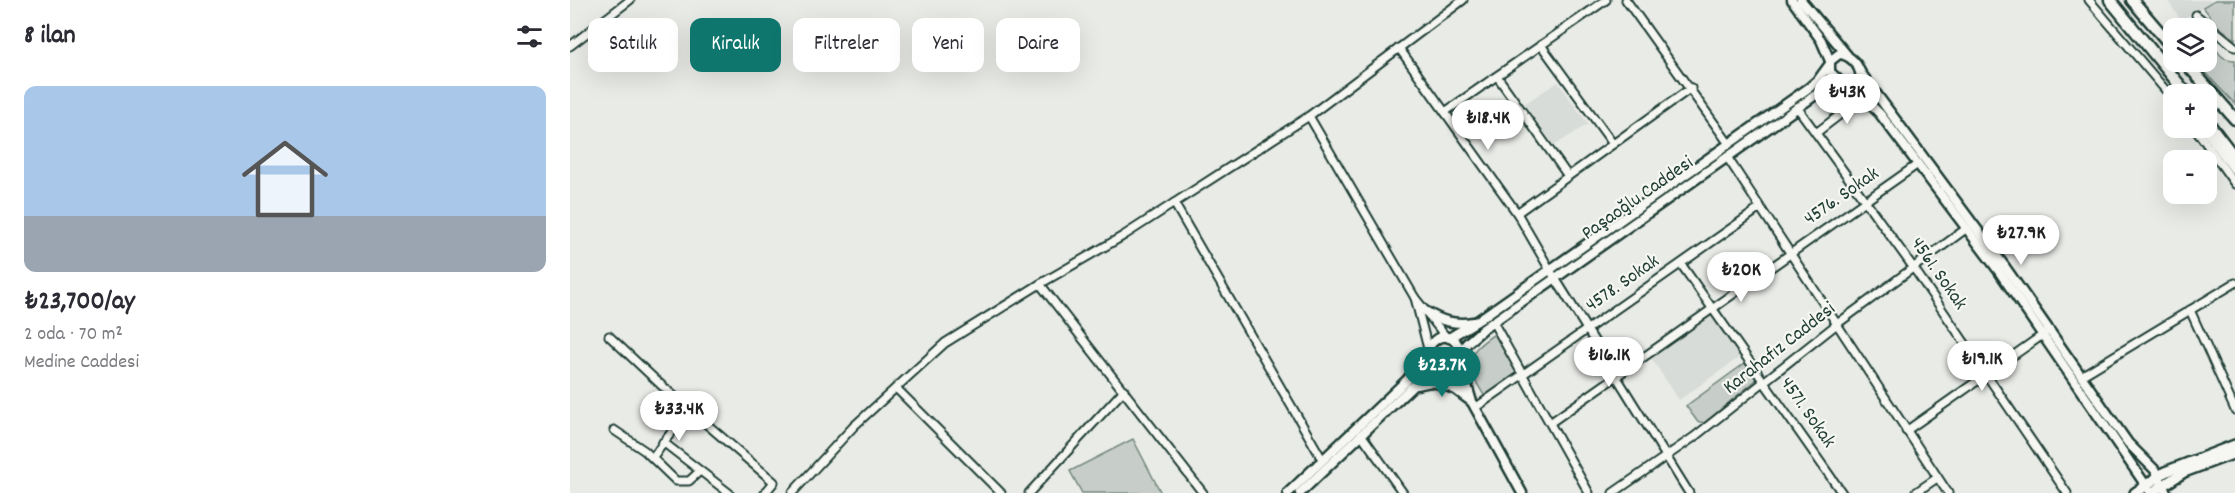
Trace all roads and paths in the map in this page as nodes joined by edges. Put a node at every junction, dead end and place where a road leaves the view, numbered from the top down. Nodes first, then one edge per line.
1 (630, 0) edge
2 (1463, 0) edge
3 (1606, 0) edge
4 (1626, 0) edge
5 (1792, 0) edge
6 (1801, 0) edge
7 (2089, 0) edge
8 (2110, 0) edge
9 (2132, 0) edge
10 (2196, 15) dead end
11 (2123, 16) junction
12 (2163, 36) edge
13 (1541, 45) junction
14 (570, 46) edge
15 (2235, 47) edge
16 (1400, 48) junction
17 (1848, 56) junction
18 (1830, 63) junction
19 (1860, 72) junction
20 (2194, 72) edge
21 (1497, 76) junction
22 (2174, 84) edge
23 (2179, 84) edge
24 (1846, 86) junction
25 (2163, 87) edge
26 (1690, 88) junction
27 (1863, 97) junction
28 (2221, 103) junction
29 (1797, 108) junction
30 (1445, 112) junction
31 (2235, 112) edge
32 (1309, 116) junction
33 (2235, 119) edge
34 (1816, 133) junction
35 (2217, 134) edge
36 (2202, 138) edge
37 (2212, 138) edge
38 (1613, 144) junction
39 (1729, 144) junction
40 (1726, 157) junction
41 (2235, 158) edge
42 (1918, 164) junction
43 (2235, 170) edge
44 (1568, 176) junction
45 (2235, 184) edge
46 (1866, 200) junction
47 (1174, 203) junction
48 (1760, 208) junction
49 (1517, 213) junction
50 (1967, 228) junction
51 (1790, 254) junction
52 (1681, 264) junction
53 (1913, 267) junction
54 (1552, 274) junction
55 (2235, 283) edge
56 (1040, 284) junction
57 (1415, 298) junction
58 (1713, 308) junction
59 (2190, 310) junction
60 (1425, 311) junction
61 (1478, 321) junction
62 (1493, 322) junction
63 (1837, 324) junction
64 (1587, 330) junction
65 (2044, 334) junction
66 (609, 336) dead end
67 (1448, 338) junction
68 (1428, 351) junction
69 (1459, 356) junction
70 (1441, 369) junction
71 (1986, 374) junction
72 (1523, 375) junction
73 (1616, 376) junction
74 (2081, 376) junction
75 (1765, 381) junction
76 (1412, 387) junction
77 (896, 388) junction
78 (1124, 390) junction
79 (1474, 405) junction
80 (2235, 410) edge
81 (695, 414) junction
82 (1550, 423) junction
83 (614, 430) dead end
84 (1906, 431) junction
85 (1361, 434) junction
86 (663, 442) junction
87 (2235, 445) edge
88 (2235, 453) edge
89 (1666, 456) junction
90 (653, 458) junction
91 (1322, 459) junction
92 (700, 471) junction
93 (1937, 478) junction
94 (2163, 484) edge
95 (2150, 491) edge
96 (729, 493) edge
97 (765, 493) edge
98 (792, 493) edge
99 (1001, 493) edge
100 (1029, 493) edge
101 (1203, 493) edge
102 (1288, 493) edge
103 (1300, 493) edge
104 (1403, 493) edge
105 (1522, 493) edge
106 (1589, 493) edge
107 (1613, 493) edge
108 (1689, 493) edge
109 (1842, 493) edge
110 (1915, 493) edge
111 (1948, 493) edge
112 (2067, 493) edge
113 (2135, 493) edge

1 - 14 street
2 - 16 street
3 - 13 street
4 - 26 street
5 - 18 street
6 - 17 street
7 - 25 street
8 - 11 main road
9 - 12 main road
10 - 15 street
11 - 22 main road
11 - 23 main road
13 - 21 street
13 - 38 street
16 - 30 street
16 - 32 street
17 - 18 street
17 - 19 street
18 - 24 street
18 - 39 street, Paşaoğlu Caddesi
19 - 24 street
19 - 74 street
20 - 28 main road
21 - 30 street
21 - 44 street
24 - 27 street
24 - 29 street, Paşaoğlu Caddesi
26 - 38 street
26 - 39 street
27 - 34 street
27 - 42 street
28 - 31 main road
28 - 33 main road
29 - 34 street, 4561. Sokak
29 - 40 street, Paşaoğlu Caddesi
30 - 49 street
32 - 47 street
32 - 57 street
34 - 46 street, 4561. Sokak
35 - 41 main road
36 - 45 street
37 - 43 main road
38 - 44 street
39 - 54 street, Paşaoğlu Caddesi
40 - 48 street
40 - 54 street, Paşaoğlu Caddesi
42 - 46 street, 4576. Sokak
42 - 50 street
44 - 49 street
46 - 51 street, 4576. Sokak
46 - 53 street, 4561. Sokak
47 - 56 street
47 - 91 street
48 - 51 street
48 - 52 street, 4578. Sokak
49 - 54 street
50 - 53 street, Karahafız Caddesi
50 - 65 street
51 - 58 street, 4576. Sokak
51 - 63 street
52 - 58 street, 4571. Sokak
52 - 64 street, 4578. Sokak
53 - 63 street, Karahafız Caddesi
53 - 71 street, 4561. Sokak
54 - 61 street, Paşaoğlu Caddesi
54 - 62 street, Paşaoğlu Caddesi
54 - 64 street
55 - 59 street
56 - 77 street
56 - 78 street
57 - 60 street
57 - 68 street
58 - 73 street, 4576. Sokak
58 - 75 street, 4571. Sokak
59 - 74 street
59 - 80 street
60 - 61 street
60 - 67 street
61 - 67 street, Paşaoğlu Caddesi
62 - 69 street, Paşaoğlu Caddesi
62 - 72 street
63 - 75 street, Karahafız Caddesi
63 - 84 street
64 - 72 street, 4578. Sokak
64 - 73 street
65 - 71 street
65 - 95 street
66 - 81 street
67 - 68 street
67 - 69 street
68 - 70 street
68 - 91 street
69 - 70 street
69 - 79 street
70 - 76 street
70 - 79 street
71 - 84 street
71 - 112 street, 4561. Sokak
72 - 79 street, 4578. Sokak
72 - 82 street
73 - 82 street, 4576. Sokak
73 - 89 street
74 - 94 street
75 - 89 street, Karahafız Caddesi
75 - 109 street, 4571. Sokak
76 - 79 street
76 - 85 street
77 - 98 street
77 - 99 street
78 - 100 street
78 - 101 street
79 - 105 street
81 - 86 street
81 - 97 street
82 - 106 street
83 - 90 street
84 - 93 street
85 - 103 street
85 - 104 street
86 - 90 street
86 - 92 street
87 - 94 main road
88 - 94 main road
89 - 107 street, Karahafız Caddesi
89 - 108 street
90 - 92 street
91 - 102 street
92 - 96 street
93 - 110 street
93 - 111 street
94 - 95 main road
95 - 113 main road

